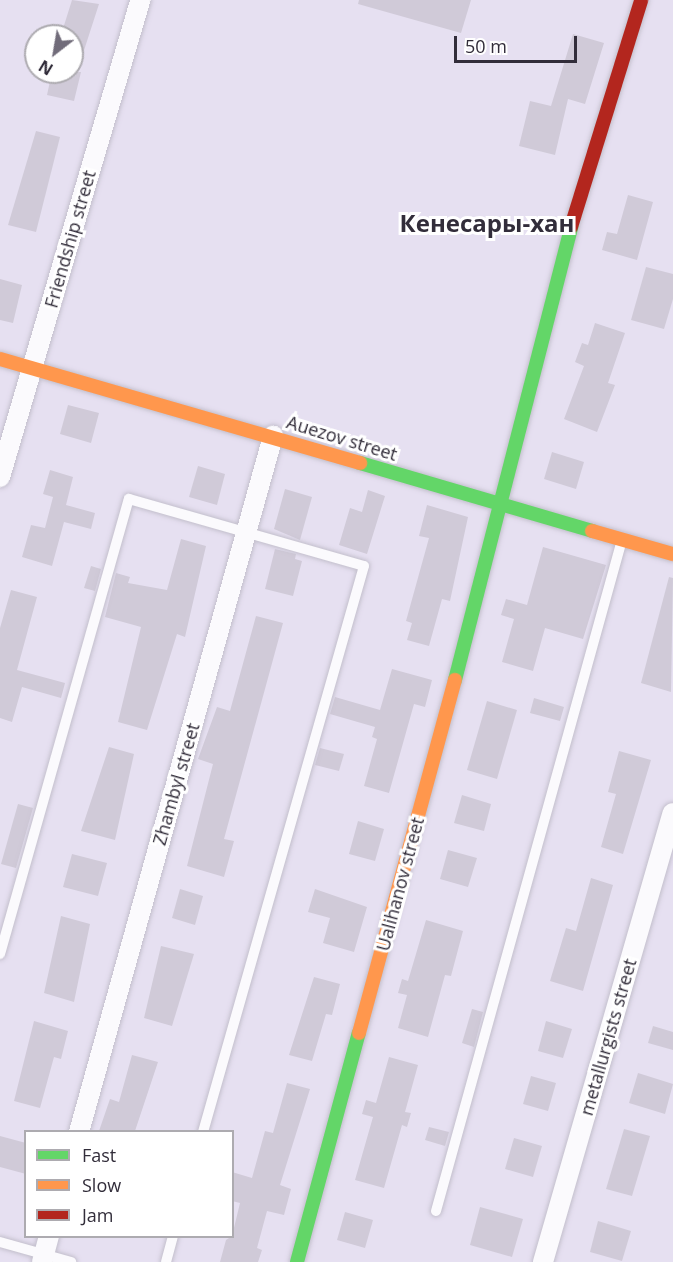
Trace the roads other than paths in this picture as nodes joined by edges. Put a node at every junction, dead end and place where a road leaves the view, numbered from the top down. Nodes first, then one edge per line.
1 (140, 0) edge
2 (639, 0) edge
3 (0, 359) edge
4 (32, 368) junction
5 (273, 436) junction
6 (0, 477) edge
7 (502, 505) junction
8 (246, 532) junction
9 (622, 539) junction
10 (673, 554) edge
11 (673, 813) edge
12 (0, 954) edge
13 (79, 1130) edge
14 (203, 1130) edge
15 (436, 1211) dead end
16 (172, 1238) edge
17 (0, 1242) edge
18 (45, 1251) edge
19 (71, 1262) edge
20 (166, 1262) edge
21 (297, 1262) edge
22 (543, 1262) edge

1 - 4 street, Friendship street
2 - 7 street, Ualihanov street
3 - 4 street, Auezov street
4 - 5 street, Auezov street
4 - 6 street, Friendship street
5 - 7 street, Auezov street
5 - 8 street, Zhambyl street
7 - 9 street, Auezov street
7 - 21 street, Ualihanov street
8 - 12 lane
8 - 13 street, Zhambyl street
8 - 14 lane
9 - 10 street, Auezov street
9 - 15 lane
11 - 22 street, metallurgists street
16 - 20 lane
17 - 18 lane
18 - 19 lane

